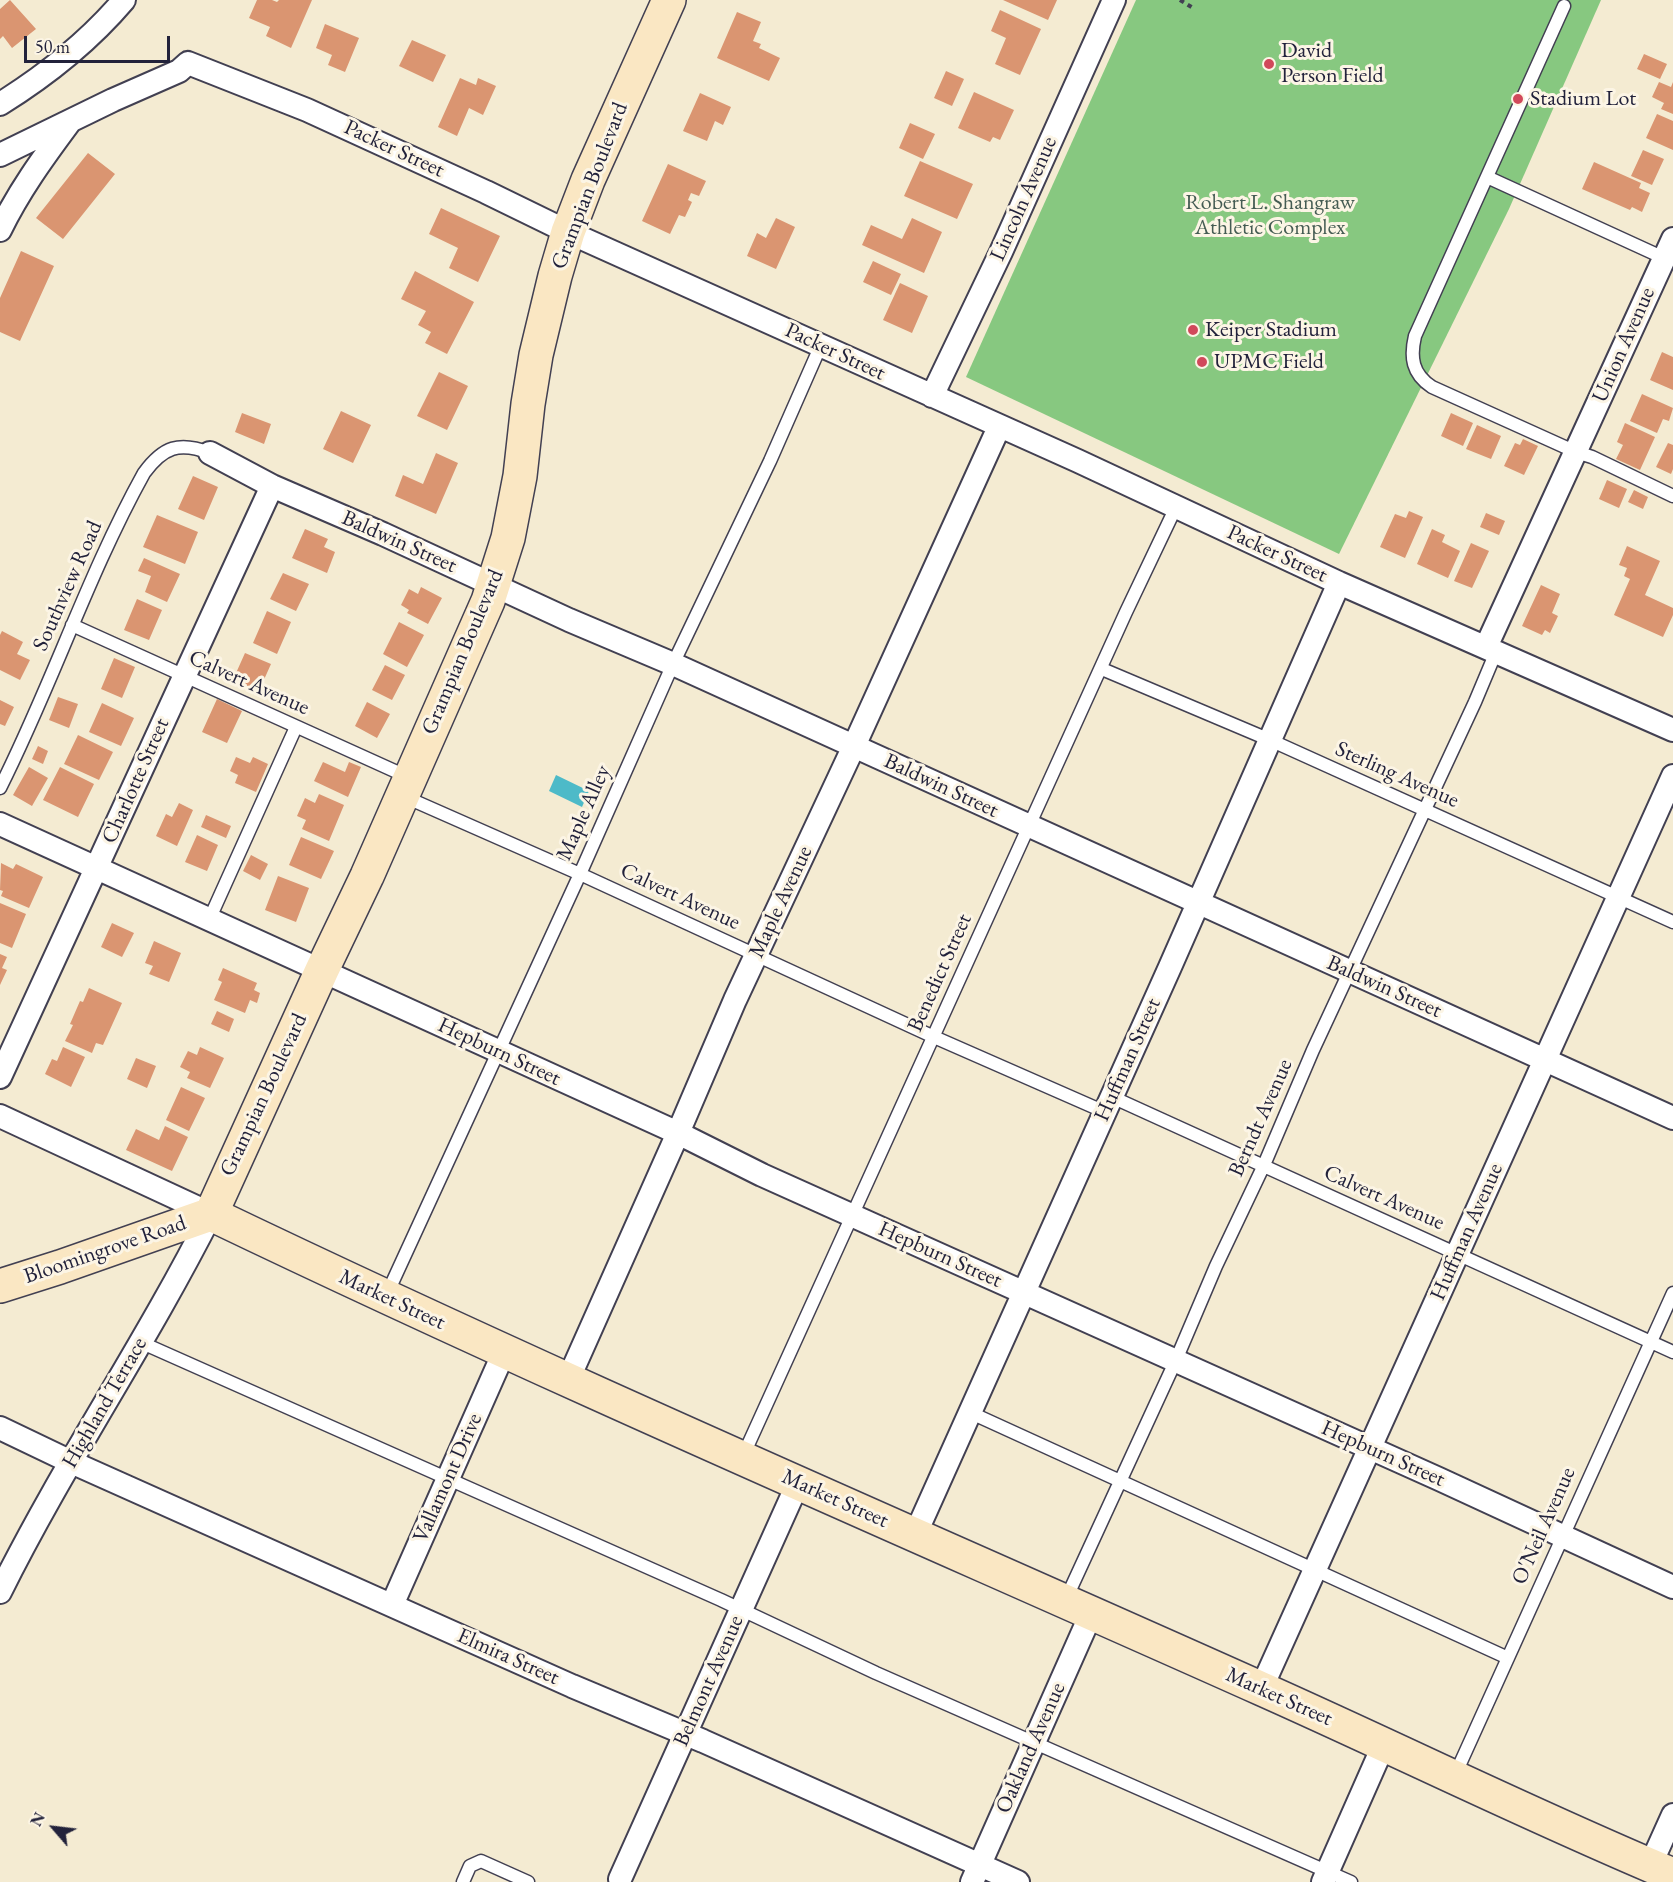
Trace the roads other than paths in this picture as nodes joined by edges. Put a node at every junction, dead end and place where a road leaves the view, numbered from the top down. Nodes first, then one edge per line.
1 (124, 0) edge
2 (669, 0) edge
3 (1114, 0) edge
4 (1564, 6) dead end
5 (0, 104) edge
6 (73, 118) junction
7 (0, 154) edge
8 (1487, 177) junction
9 (0, 230) edge
10 (568, 232) junction
11 (1670, 253) edge
12 (821, 345) junction
13 (932, 396) junction
14 (999, 427) junction
15 (1576, 452) junction
16 (210, 453) joint
17 (272, 486) junction
18 (1673, 496) edge
19 (1176, 507) junction
20 (1339, 583) junction
21 (494, 585) junction
22 (72, 625) junction
23 (1491, 649) junction
24 (673, 664) junction
25 (1102, 669) junction
26 (183, 677) junction
27 (296, 727) junction
28 (1673, 730) edge
29 (1270, 740) junction
30 (854, 746) junction
31 (1673, 776) edge
32 (405, 786) junction
33 (0, 788) edge
34 (1424, 810) junction
35 (0, 824) edge
36 (1029, 827) junction
37 (97, 869) junction
38 (580, 874) junction
39 (1619, 897) junction
40 (1197, 903) junction
41 (209, 920) junction
42 (1673, 922) edge
43 (756, 956) junction
44 (321, 970) junction
45 (1350, 972) junction
46 (934, 1037) junction
47 (498, 1052) junction
48 (1543, 1060) junction
49 (0, 1077) edge
50 (1108, 1105) junction
51 (0, 1116) edge
52 (1673, 1118) edge
53 (678, 1133) junction
54 (1264, 1165) junction
55 (211, 1214) junction
56 (852, 1215) junction
57 (1458, 1254) junction
58 (0, 1286) edge
59 (1024, 1292) junction
60 (1673, 1293) edge
61 (385, 1298) junction
62 (140, 1342) junction
63 (1652, 1342) junction
64 (504, 1352) junction
65 (1673, 1352) edge
66 (1176, 1360) junction
67 (568, 1380) junction
68 (969, 1412) junction
69 (0, 1428) edge
70 (1369, 1449) junction
71 (742, 1457) junction
72 (71, 1462) junction
73 (448, 1480) junction
74 (1120, 1481) junction
75 (798, 1483) junction
76 (915, 1535) junction
77 (1563, 1537) junction
78 (1316, 1571) junction
79 (1673, 1587) edge
80 (0, 1592) edge
81 (392, 1605) junction
82 (1078, 1608) junction
83 (741, 1609) junction
84 (1508, 1658) junction
85 (1261, 1689) junction
86 (685, 1733) junction
87 (1034, 1742) junction
88 (1384, 1744) junction
89 (1454, 1776) junction
90 (1673, 1815) edge
91 (1661, 1870) edge
92 (976, 1873) edge
93 (1325, 1877) edge
94 (622, 1881) edge
95 (463, 1882) edge
96 (528, 1882) edge
97 (1018, 1882) edge
98 (1351, 1882) edge

1 - 5 street
2 - 10 main road, Grampian Boulevard
3 - 13 street, Lincoln Avenue
4 - 8 lane
6 - 7 street, Packer Street
6 - 9 street
6 - 10 street, Packer Street
8 - 11 lane
8 - 15 lane
10 - 12 street, Packer Street
10 - 21 main road, Grampian Boulevard
11 - 15 street, Union Avenue
12 - 13 street, Packer Street
12 - 24 lane, Maple Alley
13 - 14 street, Packer Street
14 - 19 street, Packer Street
14 - 30 street, Maple Avenue
15 - 18 lane
15 - 23 street, Union Avenue
16 - 17 street, Baldwin Street
16 - 22 lane, Southview Road
17 - 21 street, Baldwin Street
17 - 26 street, Charlotte Street
19 - 20 street, Packer Street
19 - 25 lane, Benedict Street
20 - 23 street, Packer Street
20 - 29 street, Huffman Street
21 - 24 street, Baldwin Street
21 - 32 main road, Grampian Boulevard
22 - 26 lane, Calvert Avenue
22 - 33 lane, Southview Road
23 - 28 street, Packer Street
23 - 34 lane, Berndt Avenue
24 - 30 street, Baldwin Street
24 - 38 lane, Maple Alley
25 - 29 lane, Sterling Avenue
25 - 36 lane, Benedict Street
26 - 27 lane, Calvert Avenue
26 - 37 street, Charlotte Street
27 - 32 lane, Calvert Avenue
27 - 41 lane
29 - 34 lane, Sterling Avenue
29 - 40 street, Huffman Street
30 - 36 street, Baldwin Street
30 - 43 street, Maple Avenue
31 - 39 street, Huffman Avenue
32 - 38 lane, Calvert Avenue
32 - 44 main road, Grampian Boulevard
34 - 39 lane, Sterling Avenue
34 - 45 lane, Berndt Avenue
35 - 37 street, Hepburn Street
36 - 40 street, Baldwin Street
36 - 46 lane, Benedict Street
37 - 41 street, Hepburn Street
37 - 49 street, Charlotte Street
38 - 43 lane, Calvert Avenue
38 - 47 lane, Maple Alley
39 - 42 lane, Sterling Avenue
39 - 48 street, Huffman Avenue
40 - 45 street, Baldwin Street
40 - 50 street, Huffman Street
41 - 44 street, Hepburn Street
43 - 46 lane, Calvert Avenue
43 - 53 street, Maple Avenue
44 - 47 street, Hepburn Street
44 - 55 main road, Grampian Boulevard
45 - 48 street, Baldwin Street
45 - 54 lane, Berndt Avenue
46 - 50 lane, Calvert Avenue
46 - 56 lane, Benedict Street
47 - 53 street, Hepburn Street
47 - 61 lane, Maple Alley
48 - 52 street, Baldwin Street
48 - 57 street, Huffman Avenue
50 - 54 lane, Calvert Avenue
50 - 59 street, Huffman Street
51 - 55 street, Market Street
53 - 56 street, Hepburn Street
53 - 67 street, Maple Avenue
54 - 57 lane, Calvert Avenue
54 - 66 lane, Berndt Avenue
55 - 58 main road, Bloomingrove Road
55 - 61 main road, Market Street
55 - 62 street, Highland Terrace
56 - 59 street, Hepburn Street
56 - 71 lane, Benedict Street
57 - 63 lane, Calvert Avenue
57 - 70 street, Huffman Avenue
59 - 66 street, Hepburn Street
59 - 68 street, Huffman Street
60 - 63 lane, O'Neil Avenue
61 - 64 main road, Market Street
62 - 72 street, Highland Terrace
62 - 73 lane
63 - 65 lane, Calvert Avenue
63 - 77 lane, O'Neil Avenue
64 - 67 main road, Market Street
64 - 73 street, Vallamont Drive
66 - 70 street, Hepburn Street
66 - 74 lane, Berndt Avenue
67 - 71 main road, Market Street
68 - 74 lane
68 - 76 street, Huffman Street
69 - 72 street, Elmira Street
70 - 77 street, Hepburn Street
70 - 78 street, Huffman Avenue
71 - 75 main road, Market Street
72 - 80 street, Highland Terrace
72 - 81 street, Elmira Street
73 - 81 street, Vallamont Drive
73 - 83 lane
74 - 78 lane
74 - 82 lane, Berndt Avenue
75 - 76 main road, Market Street
75 - 83 street, Belmont Avenue
76 - 82 main road, Market Street
77 - 79 street, Hepburn Street
77 - 84 lane, O'Neil Avenue
78 - 84 lane
78 - 85 street, Huffman Avenue
81 - 86 street, Elmira Street
82 - 85 main road, Market Street
82 - 87 street, Oakland Avenue
83 - 86 street, Belmont Avenue
83 - 87 lane
84 - 89 lane, O'Neil Avenue
85 - 88 main road, Market Street
86 - 92 street, Elmira Street
86 - 94 street, Belmont Avenue
87 - 92 street, Oakland Avenue
87 - 93 lane
88 - 89 main road, Market Street
88 - 93 street
89 - 91 main road, Market Street
90 - 91 street
92 - 97 street, Elmira Street
93 - 98 lane
95 - 96 lane

